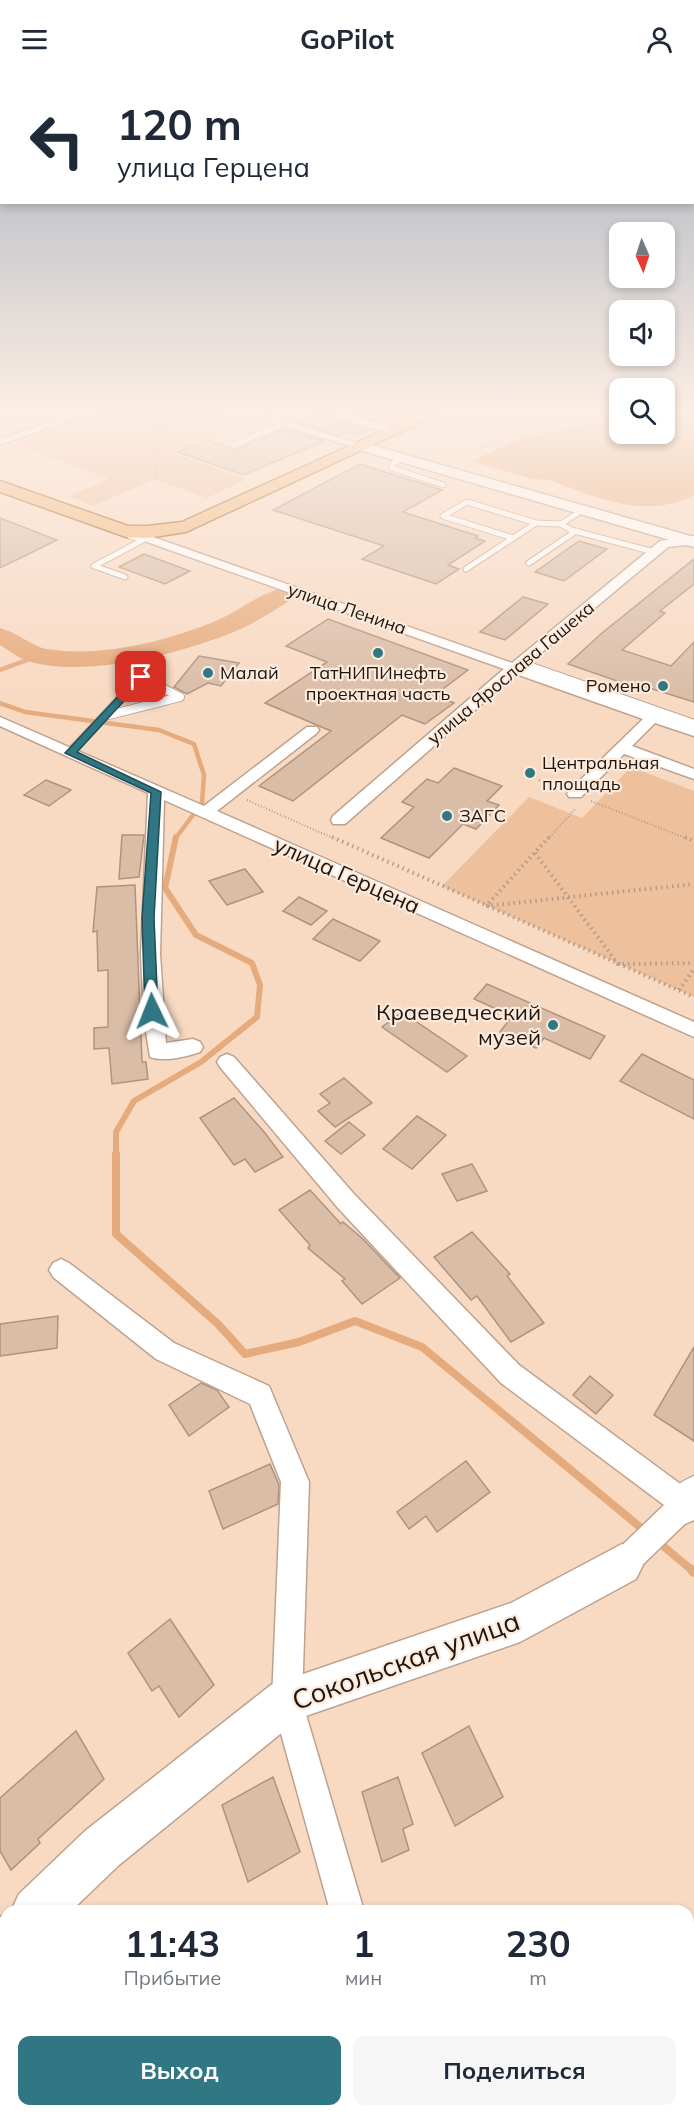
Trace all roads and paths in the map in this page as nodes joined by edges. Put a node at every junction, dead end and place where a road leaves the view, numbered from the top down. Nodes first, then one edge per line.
1 (59, 507) edge
2 (229, 507) edge
3 (458, 507) edge
4 (484, 507) edge
5 (573, 507) edge
6 (583, 510) junction
7 (536, 523) junction
8 (561, 524) junction
9 (126, 531) junction
10 (576, 531) junction
11 (513, 538) junction
12 (693, 541) edge
13 (654, 552) junction
14 (529, 563) dead end
15 (466, 569) dead end
16 (126, 577) dead end
17 (517, 666) junction
18 (105, 716) junction
19 (653, 717) junction
20 (0, 722) edge
21 (694, 724) edge
22 (312, 730) dead end
23 (694, 732) edge
24 (622, 748) junction
25 (70, 753) junction
26 (694, 774) edge
27 (539, 780) dead end
28 (156, 792) junction
29 (231, 793) junction
30 (580, 796) junction
31 (206, 812) junction
32 (339, 820) dead end
33 (694, 841) edge
34 (535, 853) junction
35 (694, 884) edge
36 (568, 897) junction
37 (486, 906) junction
38 (694, 963) edge
39 (618, 964) junction
40 (694, 969) edge
41 (679, 990) junction
42 (694, 997) edge
43 (694, 1030) edge
44 (193, 1047) dead end
45 (226, 1062) dead end
46 (61, 1270) dead end
47 (690, 1500) edge
48 (622, 1565) joint
49 (287, 1701) junction
50 (42, 1905) edge
51 (345, 1905) edge

1 - 9 main road, улица Ленина
2 - 9 main road
3 - 11 lane
4 - 7 lane
5 - 6 street
6 - 8 lane
6 - 12 street
7 - 8 lane
7 - 11 lane
8 - 10 lane
9 - 16 lane
9 - 17 street, улица Ленина
10 - 13 lane
10 - 14 lane
11 - 15 lane
12 - 13 street, улица Ярослава Гашека
13 - 17 street, улица Ярослава Гашека
17 - 19 street, улица Ленина
17 - 21 lane
17 - 32 street, улица Ярослава Гашека
18 - 18 lane
18 - 25 lane
19 - 23 street, улица Ленина
19 - 24 street
20 - 25 street, улица Герцена
22 - 29 street
24 - 26 street
24 - 30 street
25 - 28 street, улица Герцена
27 - 30 path
28 - 31 street, улица Герцена
28 - 44 street
29 - 31 street
29 - 37 path
30 - 33 path
30 - 34 path
31 - 43 street, улица Герцена
34 - 36 path
34 - 37 path
35 - 36 path
36 - 37 path
36 - 39 path
37 - 39 path
38 - 39 path
39 - 41 path
40 - 41 path
41 - 42 path
45 - 47 street
46 - 49 street
47 - 48 street
48 - 49 street, Сокольская улица
49 - 50 street, Сокольская улица
49 - 51 street

